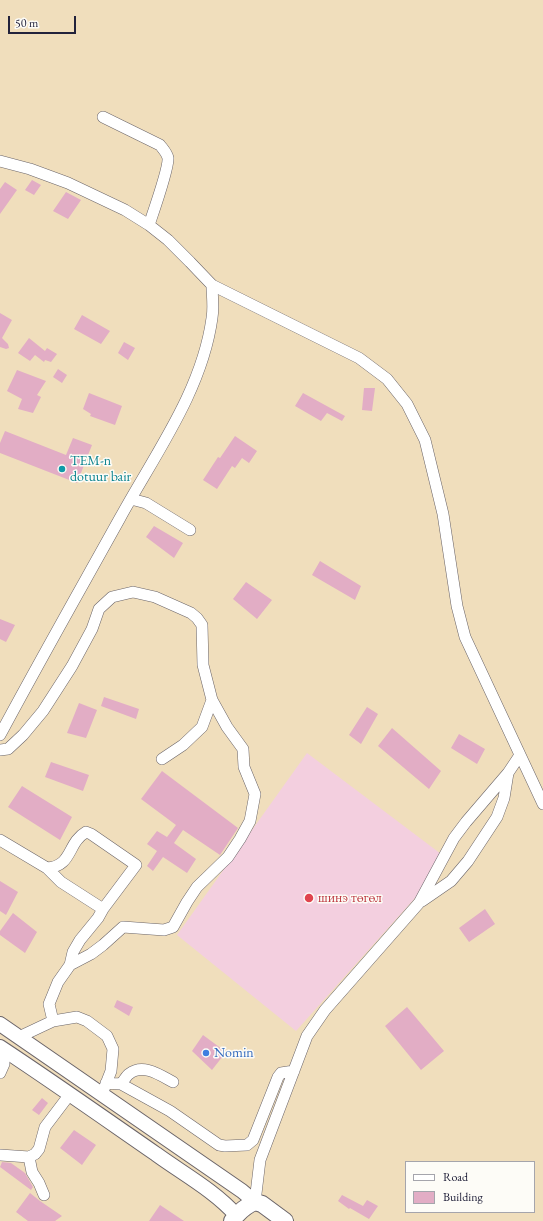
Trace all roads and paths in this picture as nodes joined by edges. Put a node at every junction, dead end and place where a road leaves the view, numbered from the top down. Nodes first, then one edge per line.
1 (103, 117) dead end
2 (0, 161) edge
3 (149, 226) junction
4 (212, 285) junction
5 (131, 499) junction
6 (190, 530) dead end
7 (212, 700) junction
8 (1, 732) edge
9 (0, 750) edge
10 (520, 756) junction
11 (162, 759) dead end
12 (508, 773) junction
13 (543, 804) edge
14 (0, 840) edge
15 (47, 868) junction
16 (419, 903) junction
17 (103, 909) junction
18 (70, 965) junction
19 (53, 1021) junction
20 (0, 1024) edge
21 (19, 1037) junction
22 (2, 1049) edge
23 (294, 1071) junction
24 (0, 1073) edge
25 (81, 1079) junction
26 (173, 1082) dead end
27 (121, 1084) junction
28 (104, 1088) junction
29 (70, 1094) junction
30 (253, 1140) junction
31 (264, 1150) junction
32 (0, 1156) edge
33 (29, 1156) junction
34 (44, 1195) dead end
35 (255, 1202) junction
36 (234, 1218) edge
37 (285, 1221) edge

1 - 3 street
2 - 3 street
3 - 4 street
4 - 5 street
4 - 10 street
5 - 6 street
5 - 8 street
7 - 9 street
7 - 11 street
7 - 18 street
10 - 12 street
10 - 13 street
12 - 16 street
12 - 16 street
14 - 15 street
15 - 17 street
15 - 17 street
16 - 23 street
17 - 18 street
18 - 19 street
19 - 21 street
19 - 28 street
20 - 21 main road
21 - 25 main road
22 - 24 street
22 - 29 main road
23 - 30 street
23 - 31 street
25 - 28 main road
25 - 29 main road
26 - 27 street
27 - 28 street
27 - 30 street
28 - 35 main road
29 - 33 street
29 - 36 main road
30 - 31 street
31 - 35 street
32 - 33 street
33 - 34 street
35 - 36 highway
35 - 37 highway

